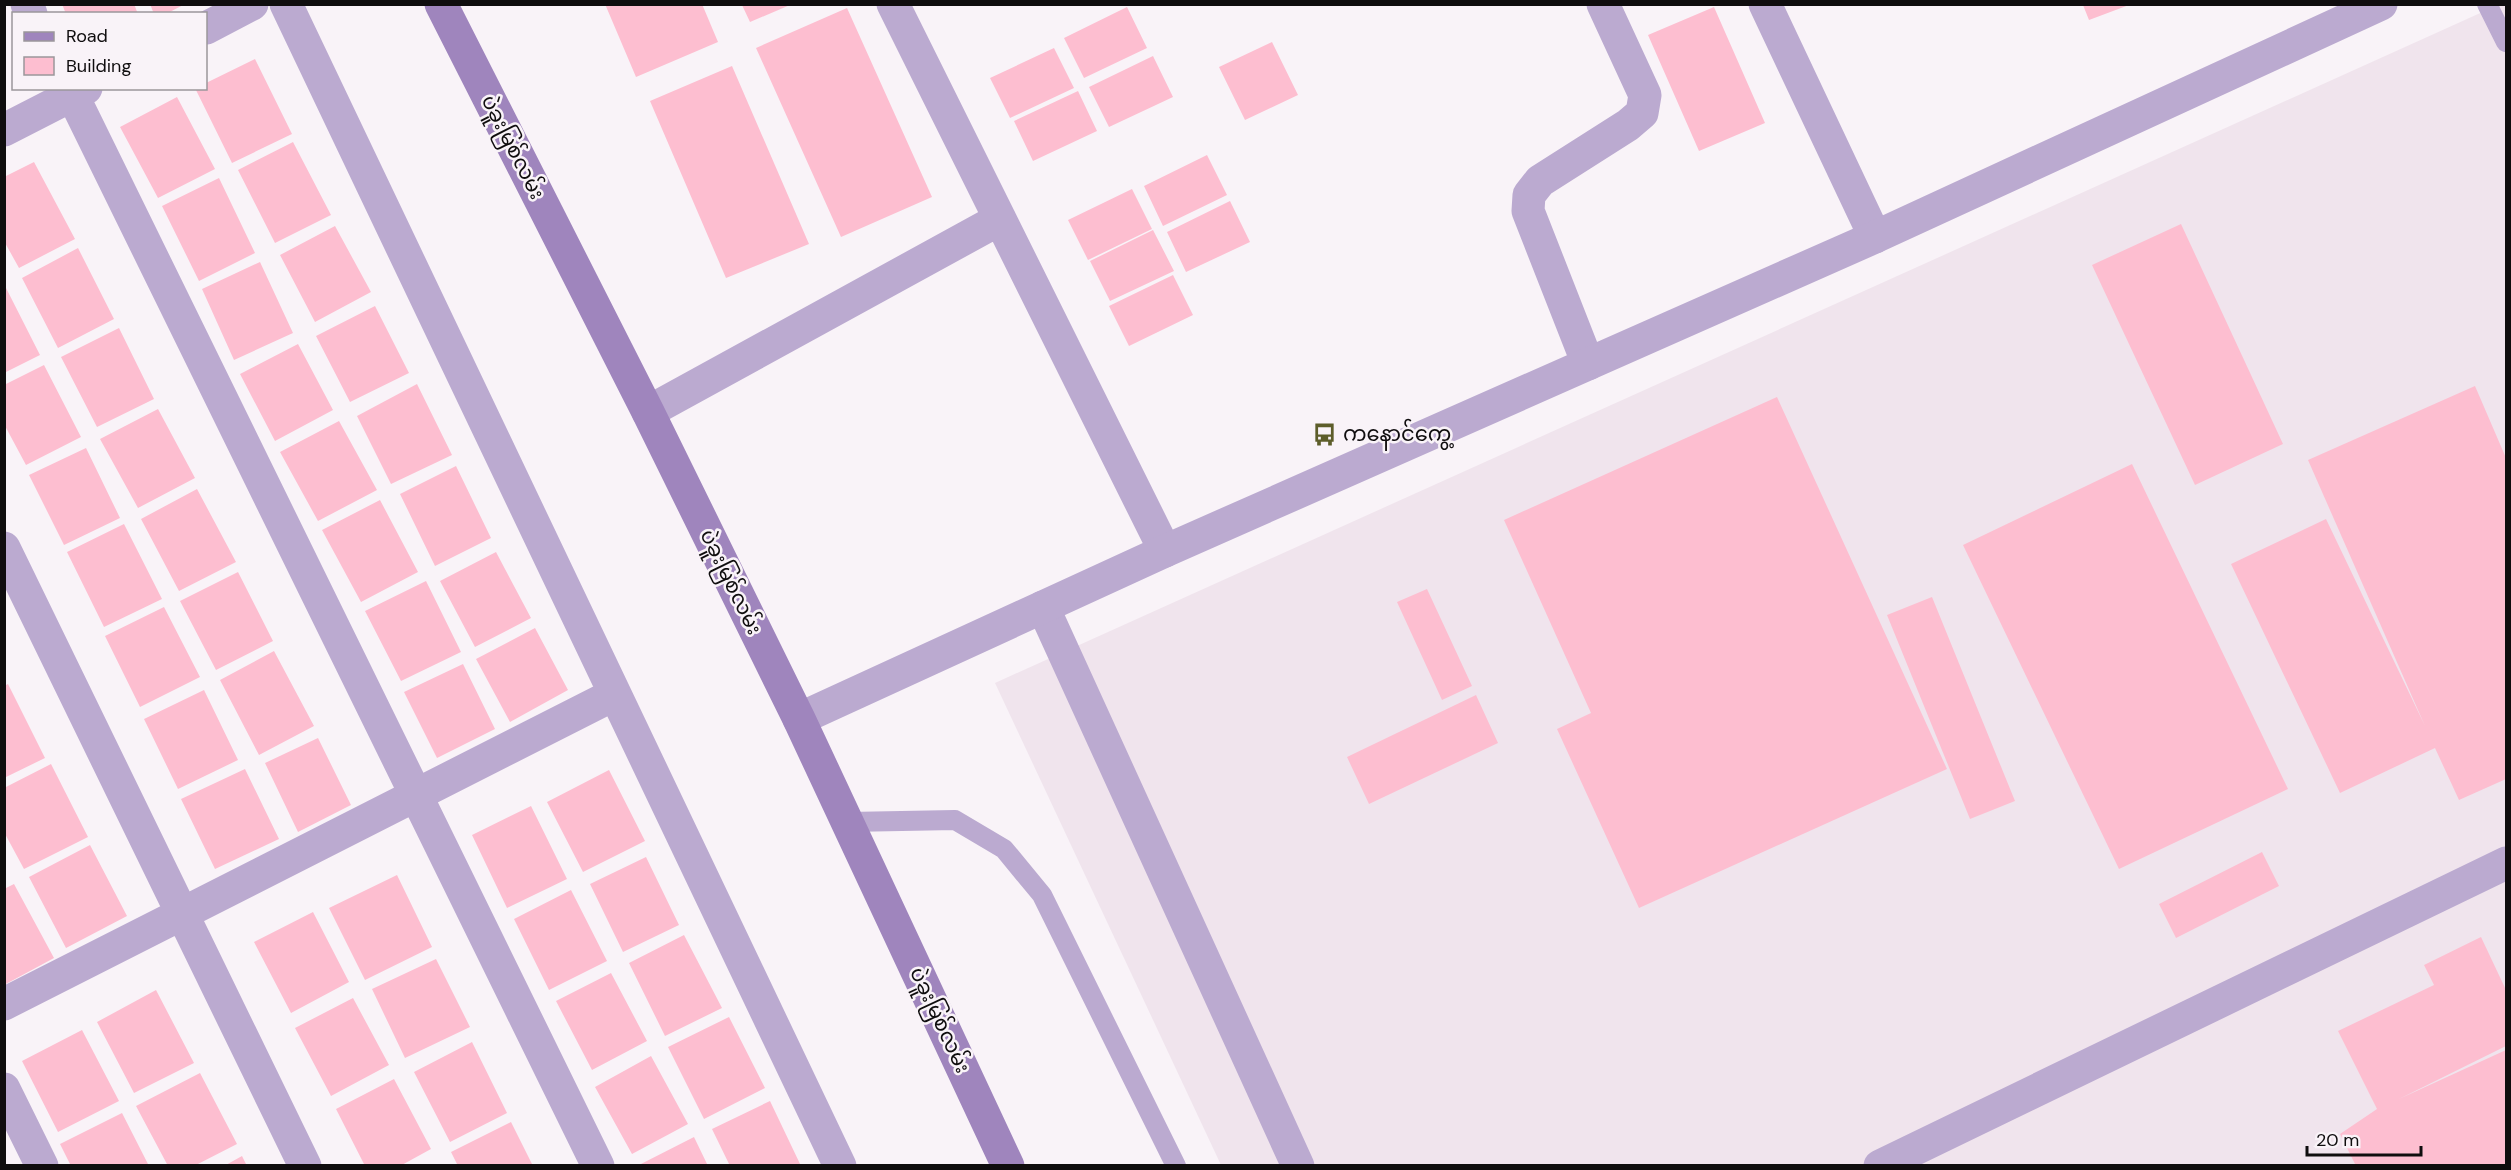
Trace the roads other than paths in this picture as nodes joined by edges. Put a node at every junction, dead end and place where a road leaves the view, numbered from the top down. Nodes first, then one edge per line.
1 (252, 4) edge
2 (286, 4) edge
3 (441, 4) edge
4 (893, 4) edge
5 (1603, 4) edge
6 (1765, 4) edge
7 (2381, 4) edge
8 (2487, 4) edge
9 (207, 27) edge
10 (2506, 42) edge
11 (76, 91) edge
12 (4, 130) edge
13 (1000, 219) junction
14 (1875, 237) junction
15 (1588, 364) junction
16 (648, 412) junction
17 (4, 548) edge
18 (1165, 551) junction
19 (1043, 607) junction
20 (615, 694) junction
21 (799, 718) junction
22 (416, 795) junction
23 (848, 822) junction
24 (2506, 863) edge
25 (183, 914) junction
26 (4, 1004) edge
27 (4, 1089) edge
28 (42, 1166) edge
29 (305, 1166) edge
30 (598, 1166) edge
31 (840, 1166) edge
32 (1008, 1166) edge
33 (1176, 1166) edge
34 (1298, 1166) edge
35 (1880, 1166) edge

1 - 9 street
2 - 20 street
3 - 16 main road, ပဲခူးမြစ်လမ်း
4 - 13 street
5 - 15 street
6 - 14 street
7 - 14 street
8 - 10 lane
11 - 12 street
11 - 22 street
13 - 16 street
13 - 18 street
14 - 15 street
15 - 18 street
16 - 21 main road, ပဲခူးမြစ်လမ်း
17 - 25 street
18 - 19 street
19 - 21 street
19 - 34 street
20 - 22 street
20 - 31 street
21 - 23 main road, ပဲခူးမြစ်လမ်း
22 - 25 street
22 - 30 street
23 - 32 main road, ပဲခူးမြစ်လမ်း
23 - 33 lane
24 - 35 street
25 - 26 street
25 - 29 street
27 - 28 street

